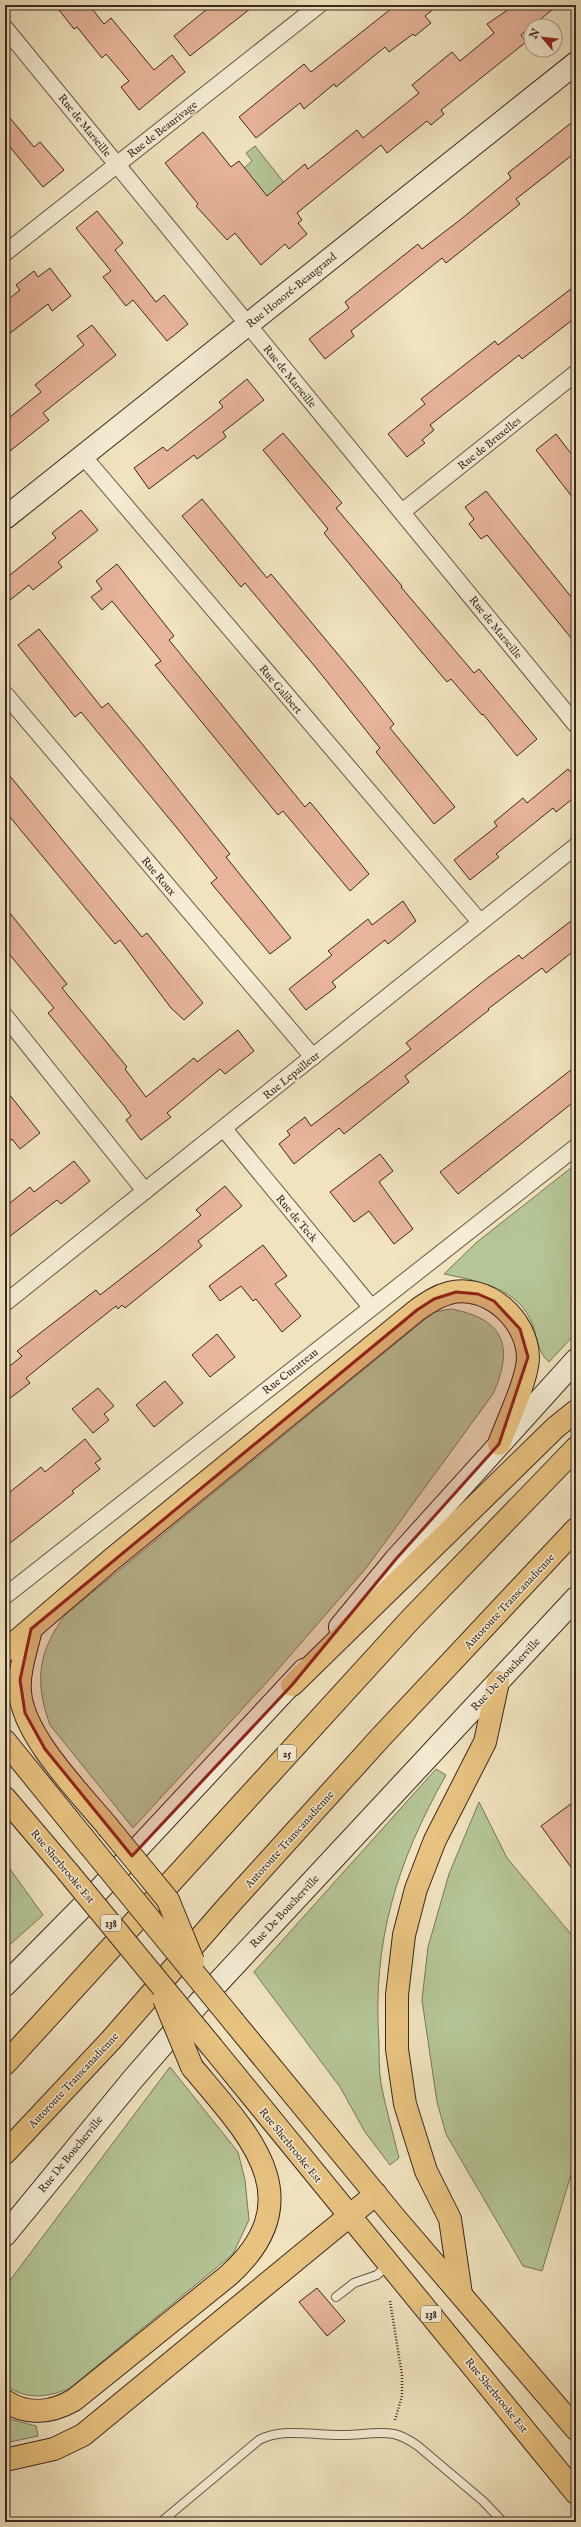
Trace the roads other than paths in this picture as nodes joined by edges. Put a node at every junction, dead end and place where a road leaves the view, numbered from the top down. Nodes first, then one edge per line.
1 (320, 5) edge
2 (5, 28) edge
3 (576, 63) edge
4 (117, 164) junction
5 (5, 253) edge
6 (248, 325) junction
7 (574, 379) edge
8 (83, 456) junction
9 (402, 512) junction
10 (5, 518) edge
11 (5, 694) edge
12 (576, 725) edge
13 (576, 846) edge
14 (480, 922) junction
15 (5, 1016) edge
16 (313, 1057) junction
17 (224, 1129) junction
18 (576, 1147) edge
19 (144, 1192) junction
20 (5, 1303) edge
21 (371, 1307) junction
22 (576, 1360) edge
23 (576, 1411) edge
24 (499, 1444) junction
25 (576, 1448) edge
26 (576, 1529) edge
27 (5, 1596) edge
28 (576, 1598) edge
29 (31, 1629) junction
30 (5, 1651) edge
31 (498, 1682) junction
32 (292, 1685) junction
33 (5, 1741) edge
34 (5, 1798) edge
35 (154, 1976) junction
36 (202, 1983) junction
37 (5, 1986) edge
38 (5, 2064) edge
39 (5, 2153) edge
40 (376, 2194) junction
41 (350, 2216) junction
42 (5, 2235) edge
43 (390, 2264) junction
44 (461, 2294) junction
45 (336, 2297) dead end
46 (5, 2401) edge
47 (576, 2429) edge
48 (5, 2460) edge
49 (576, 2493) edge
50 (161, 2522) edge
51 (503, 2522) edge

1 - 4 street, Rue de Beaurivage
2 - 4 street, Rue de Marseille
3 - 6 main road, Rue Honoré-Beaugrand
4 - 5 street, Rue de Beaurivage
4 - 6 street, Rue de Marseille
6 - 8 main road, Rue Honoré-Beaugrand
6 - 9 street, Rue de Marseille
7 - 9 street, Rue de Bruxelles
8 - 10 main road, Rue Honoré-Beaugrand
8 - 14 street, Rue Galibert
9 - 12 street, Rue de Marseille
11 - 16 street, Rue Roux
13 - 14 street, Rue Lepailleur
14 - 16 street, Rue Lepailleur
15 - 19 street
16 - 17 street, Rue Lepailleur
17 - 19 street, Rue Lepailleur
17 - 21 street, Rue de Teck
18 - 21 street, Rue Curatteau
19 - 20 street, Rue Lepailleur
21 - 27 street, Rue Curatteau
22 - 24 main road
23 - 32 main road
24 - 29 main road
24 - 32 main road
25 - 38 main road, 25
26 - 39 main road, Autoroute Transcanadienne
28 - 31 main road, Rue De Boucherville
29 - 30 main road
29 - 36 main road, bridge
31 - 42 main road, Rue De Boucherville
31 - 44 main road
32 - 37 main road
33 - 36 main road, bridge
34 - 35 main road, Rue Sherbrooke Est / 138, bridge
35 - 41 main road, Rue Sherbrooke Est / 138, bridge
35 - 46 main road, bridge
36 - 40 main road, bridge
40 - 41 main road
40 - 44 main road
41 - 43 main road, Rue Sherbrooke Est / 138
41 - 48 main road
43 - 45 lane
43 - 49 main road, Rue Sherbrooke Est / 138
44 - 47 main road
50 - 51 lane

